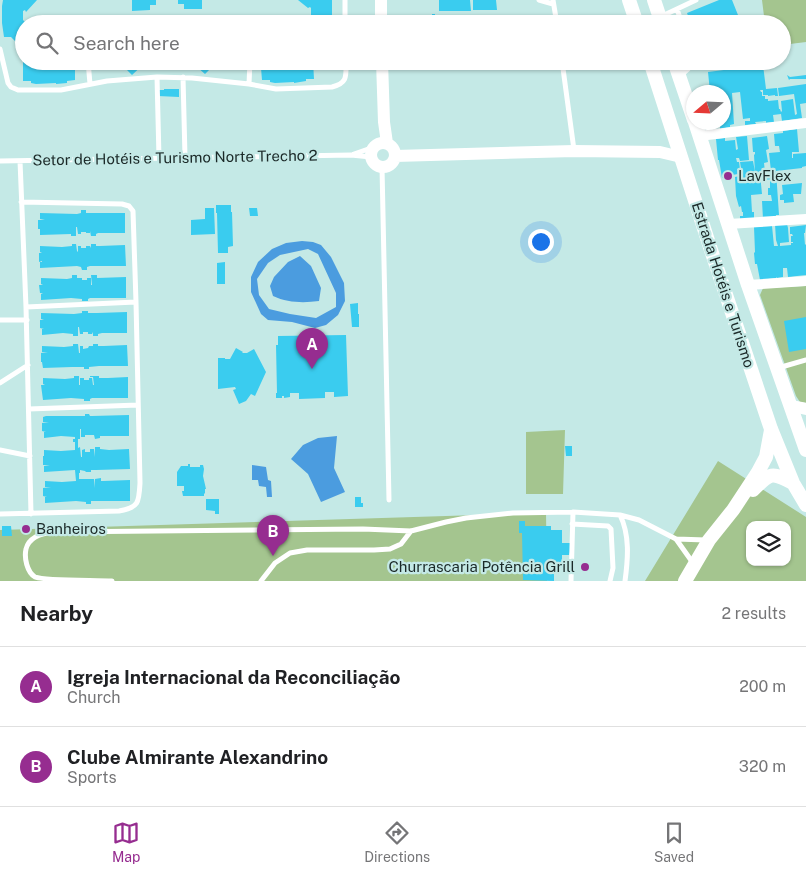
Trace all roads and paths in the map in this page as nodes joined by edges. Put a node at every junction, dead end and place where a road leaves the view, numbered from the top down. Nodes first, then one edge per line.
1 (345, 0) edge
2 (381, 0) edge
3 (539, 0) edge
4 (629, 0) edge
5 (654, 0) edge
6 (696, 0) edge
7 (552, 2) edge
8 (677, 9) junction
9 (345, 15) edge
10 (381, 15) edge
11 (555, 15) edge
12 (634, 15) edge
13 (659, 15) edge
14 (668, 15) edge
15 (679, 15) edge
16 (0, 49) edge
17 (89, 70) edge
18 (250, 70) edge
19 (346, 70) edge
20 (382, 70) edge
21 (563, 70) edge
22 (653, 70) edge
23 (677, 70) edge
24 (687, 70) edge
25 (157, 77) junction
26 (183, 77) junction
27 (680, 80) junction
28 (90, 84) junction
29 (249, 84) junction
30 (659, 90) junction
31 (686, 97) edge
32 (806, 123) edge
33 (731, 125) edge
34 (697, 130) edge
35 (674, 137) junction
36 (383, 149) junction
37 (574, 151) junction
38 (660, 152) junction
39 (351, 155) junction
40 (185, 157) junction
41 (681, 157) junction
42 (159, 158) junction
43 (0, 160) edge
44 (20, 161) junction
45 (382, 167) joint
46 (21, 202) junction
47 (806, 219) edge
48 (729, 224) junction
49 (806, 281) edge
50 (748, 285) junction
51 (136, 302) junction
52 (26, 307) junction
53 (0, 320) edge
54 (27, 320) junction
55 (770, 348) junction
56 (745, 350) junction
57 (806, 360) edge
58 (28, 365) junction
59 (778, 368) junction
60 (0, 384) edge
61 (138, 405) junction
62 (792, 406) junction
63 (29, 408) junction
64 (806, 409) edge
65 (771, 429) junction
66 (805, 443) edge
67 (0, 450) edge
68 (30, 456) junction
69 (792, 483) junction
70 (389, 500) dead end
71 (806, 505) edge
72 (733, 510) junction
73 (573, 512) junction
74 (0, 514) edge
75 (31, 514) junction
76 (620, 515) junction
77 (572, 524) junction
78 (411, 531) junction
79 (676, 539) junction
80 (709, 540) junction
81 (694, 565) junction
82 (112, 581) edge
83 (261, 581) edge
84 (571, 581) edge
85 (610, 581) edge
86 (625, 581) edge
87 (684, 581) edge

1 - 9 lane
2 - 10 street
3 - 7 lane
4 - 12 main road
5 - 13 main road
6 - 8 lane
7 - 11 lane
8 - 14 lane
8 - 15 lane
16 - 28 lane
17 - 28 lane
18 - 29 lane
19 - 29 lane
20 - 36 street
21 - 37 lane
22 - 30 main road, Estrada Hotéis e Turismo
23 - 27 main road, Estrada Hotéis e Turismo
24 - 27 lane
25 - 26 lane
25 - 28 lane
25 - 42 lane
26 - 29 lane
26 - 40 lane
27 - 30 main road
27 - 31 main road, Estrada Hotéis e Turismo
30 - 35 main road, Estrada Hotéis e Turismo
32 - 33 street
34 - 48 main road, Estrada Hotéis e Turismo
35 - 38 street
35 - 41 main road, Estrada Hotéis e Turismo
36 - 37 street, Setor de Hotéis e Turismo Norte Trecho 2
36 - 39 lane, Setor de Hotéis e Turismo Norte Trecho 2
36 - 39 lane, Setor de Hotéis e Turismo Norte Trecho 2
36 - 45 street
37 - 38 street, Setor de Hotéis e Turismo Norte Trecho 2
38 - 41 street, Setor de Hotéis e Turismo Norte Trecho 2
39 - 40 lane, Setor de Hotéis e Turismo Norte Trecho 2
40 - 42 lane, Setor de Hotéis e Turismo Norte Trecho 2
41 - 56 main road, Estrada Hotéis e Turismo
42 - 44 lane, Setor de Hotéis e Turismo Norte Trecho 2
43 - 44 lane, Setor de Hotéis e Turismo Norte Trecho 2
44 - 46 lane
45 - 70 lane
46 - 51 lane
46 - 52 lane
47 - 48 street
48 - 50 main road, Estrada Hotéis e Turismo
49 - 50 street
50 - 55 main road, Estrada Hotéis e Turismo
51 - 52 lane
51 - 61 lane
52 - 54 lane
53 - 54 lane
54 - 58 lane
55 - 56 main road
55 - 59 main road, Estrada Hotéis e Turismo
56 - 65 main road, Estrada Hotéis e Turismo
57 - 59 lane
58 - 60 lane
58 - 63 lane
59 - 62 main road, Estrada Hotéis e Turismo
61 - 63 lane
61 - 75 lane
62 - 64 street
62 - 66 main road, Estrada Hotéis e Turismo
63 - 68 lane
65 - 69 main road, Estrada Hotéis e Turismo
65 - 72 main road
67 - 68 lane
68 - 75 lane
69 - 71 main road, Estrada Hotéis e Turismo
69 - 72 main road
72 - 80 main road
73 - 76 lane
73 - 77 lane
73 - 78 lane
74 - 75 lane
76 - 79 lane
76 - 86 lane
77 - 84 lane
77 - 85 lane
78 - 82 lane
78 - 83 lane
79 - 80 lane
79 - 81 lane
80 - 81 main road
81 - 87 main road

